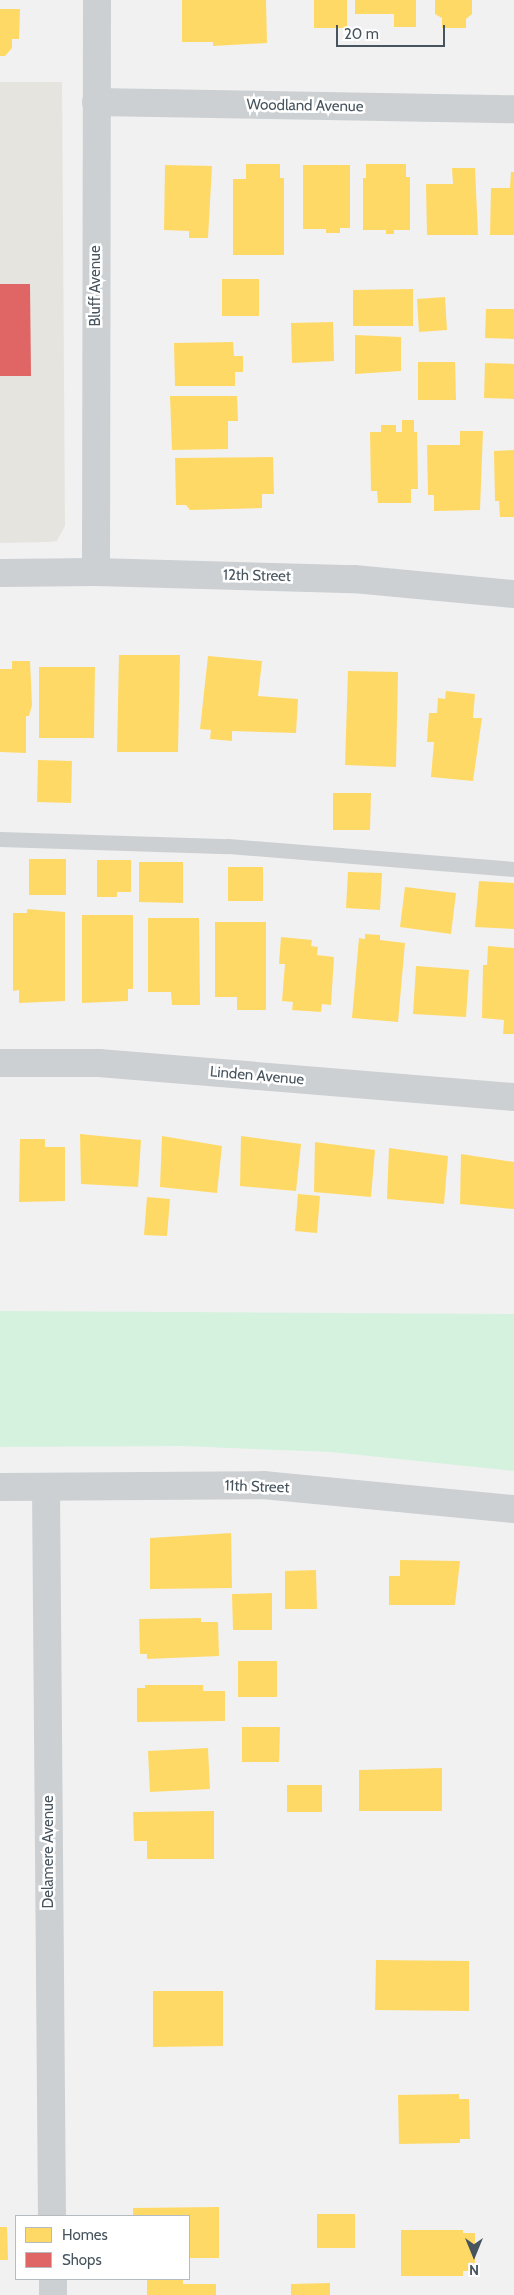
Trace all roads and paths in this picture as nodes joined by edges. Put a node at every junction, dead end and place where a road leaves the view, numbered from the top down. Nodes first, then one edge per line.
1 (97, 0) edge
2 (96, 102) junction
3 (514, 109) edge
4 (96, 572) junction
5 (0, 573) edge
6 (514, 594) edge
7 (0, 839) edge
8 (514, 869) edge
9 (0, 1063) edge
10 (514, 1097) edge
11 (0, 1487) edge
12 (46, 1487) junction
13 (514, 1509) edge
14 (52, 2215) edge
15 (53, 2280) edge
16 (53, 2295) edge

1 - 2 street, Bluff Avenue
2 - 3 street, Woodland Avenue
2 - 4 street, Bluff Avenue
4 - 5 street, 12th Street
4 - 6 street, 12th Street
7 - 8 lane
9 - 10 street, Linden Avenue
11 - 12 street, 11th Street
12 - 13 street, 11th Street
12 - 14 street, Delamere Avenue
15 - 16 street

